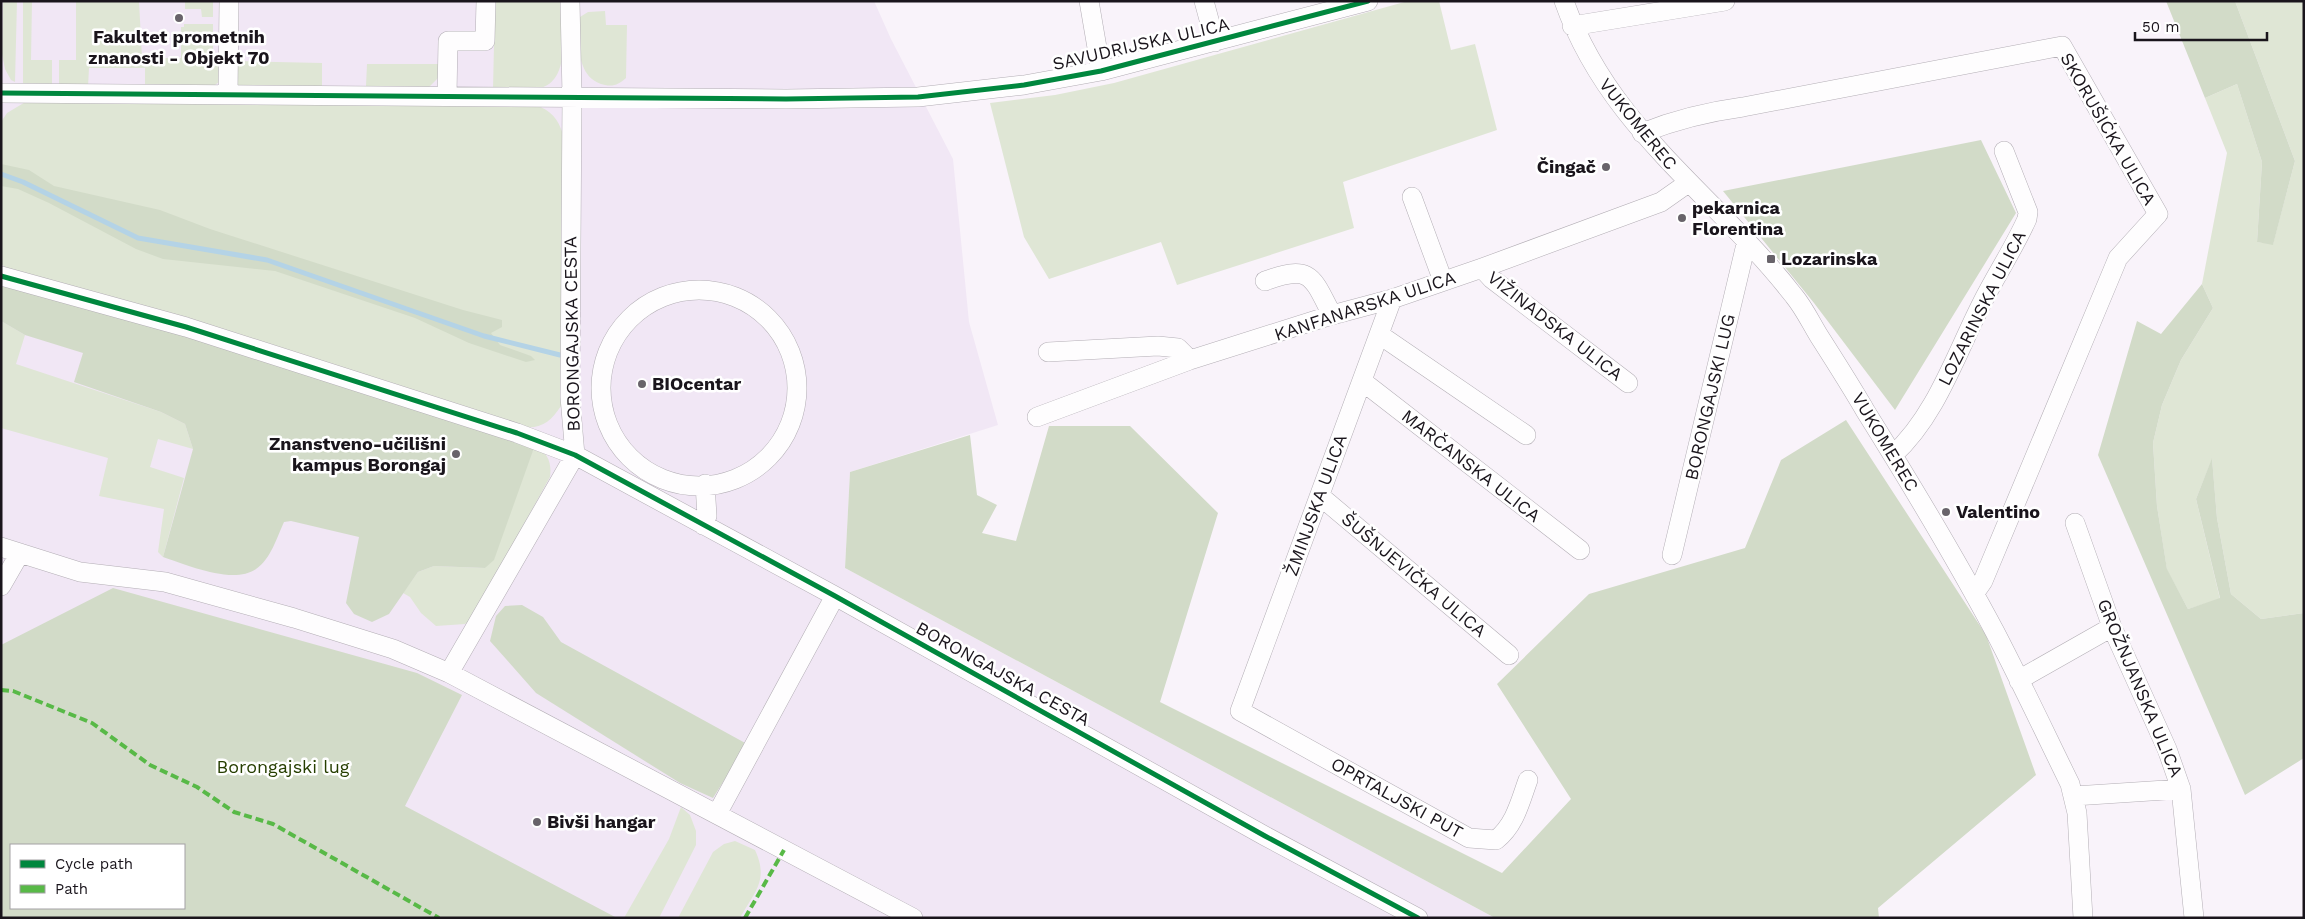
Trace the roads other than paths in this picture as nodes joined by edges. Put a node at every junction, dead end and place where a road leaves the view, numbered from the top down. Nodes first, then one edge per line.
1 (229, 1) edge
2 (486, 1) edge
3 (570, 1) edge
4 (1089, 1) edge
5 (1204, 1) edge
6 (1368, 1) edge
7 (1564, 1) edge
8 (1725, 1) edge
9 (1315, 8) edge
10 (1572, 26) junction
11 (1214, 42) junction
12 (1101, 71) junction
13 (1, 93) edge
14 (228, 95) junction
15 (447, 96) junction
16 (572, 96) junction
17 (1642, 133) junction
18 (2004, 150) dead end
19 (1688, 183) junction
20 (1412, 197) dead end
21 (1747, 240) junction
22 (1482, 268) junction
23 (1, 276) edge
24 (1265, 281) dead end
25 (1443, 281) junction
26 (1392, 299) junction
27 (1332, 315) junction
28 (1380, 336) junction
29 (1048, 352) dead end
30 (1190, 360) junction
31 (1362, 381) junction
32 (1628, 383) dead end
33 (1037, 417) dead end
34 (1526, 435) dead end
35 (575, 455) junction
36 (1893, 455) junction
37 (705, 484) junction
38 (1320, 496) junction
39 (2075, 522) dead end
40 (703, 525) junction
41 (1, 547) edge
42 (1580, 550) dead end
43 (20, 553) junction
44 (1672, 555) dead end
45 (1, 586) edge
46 (1974, 594) junction
47 (835, 596) junction
48 (2112, 626) junction
49 (1509, 655) dead end
50 (449, 673) junction
51 (2019, 682) junction
52 (1240, 711) joint
53 (1528, 780) dead end
54 (2181, 790) junction
55 (2074, 796) junction
56 (717, 814) junction
57 (913, 918) edge
58 (1418, 918) edge
59 (2083, 918) edge
60 (2194, 918) edge

1 - 14 street
2 - 15 street
3 - 16 street, BORONGAJSKA CESTA
4 - 12 street, SAVUDRIJSKA ULICA
5 - 11 street
6 - 9 street, SAVUDRIJSKA ULICA
7 - 10 street, VUKOMEREC
8 - 10 street
9 - 11 street, SAVUDRIJSKA ULICA
10 - 17 street, VUKOMEREC
11 - 12 street, SAVUDRIJSKA ULICA
12 - 16 street, SAVUDRIJSKA ULICA
13 - 14 street, SAVUDRIJSKA ULICA
14 - 15 street, SAVUDRIJSKA ULICA
15 - 16 street, SAVUDRIJSKA ULICA
16 - 35 street, BORONGAJSKA CESTA
17 - 19 street, VUKOMEREC
17 - 46 street, SKORUŠIĆKA ULICA
18 - 36 street, LOZARINSKA ULICA
19 - 21 street, VUKOMEREC
19 - 22 street, KANFANARSKA ULICA
20 - 25 street
21 - 36 street, VUKOMEREC
21 - 44 street, BORONGAJSKI LUG
22 - 25 street, KANFANARSKA ULICA
22 - 32 street, VIŽINADSKA ULICA
23 - 35 street
24 - 27 street
25 - 26 street, KANFANARSKA ULICA
26 - 27 street, KANFANARSKA ULICA
26 - 28 street, ŽMINJSKA ULICA
27 - 30 street, KANFANARSKA ULICA
28 - 31 street, ŽMINJSKA ULICA
28 - 34 street
29 - 30 street
30 - 33 street, KANFANARSKA ULICA
31 - 38 street, ŽMINJSKA ULICA
31 - 42 street, MARČANSKA ULICA
35 - 40 street, BORONGAJSKA CESTA
35 - 50 street
36 - 46 street, VUKOMEREC
37 - 37 street
37 - 40 street
38 - 49 street, ŠUŠNJEVIČKA ULICA
38 - 52 street, ŽMINJSKA ULICA
39 - 48 street, GROŽNJANSKA ULICA
40 - 47 street, BORONGAJSKA CESTA
41 - 43 street
43 - 45 street
43 - 50 street
46 - 51 street, VUKOMEREC
47 - 56 street
47 - 58 street, BORONGAJSKA CESTA
48 - 51 street
48 - 54 street, GROŽNJANSKA ULICA
50 - 56 street
51 - 55 street, VUKOMEREC
52 - 53 street, OPRTALJSKI PUT
54 - 55 street
54 - 60 street, GROŽNJANSKA ULICA
55 - 59 street, VUKOMEREC
56 - 57 street

